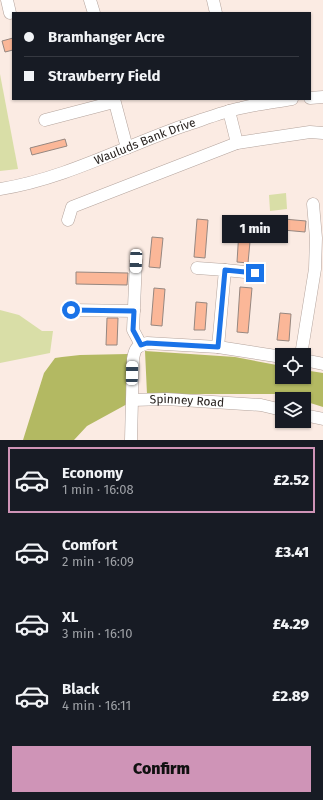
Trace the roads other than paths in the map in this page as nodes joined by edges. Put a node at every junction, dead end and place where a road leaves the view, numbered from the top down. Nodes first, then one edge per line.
1 (7, 0) edge
2 (90, 0) edge
3 (213, 0) edge
4 (94, 12) edge
5 (216, 12) edge
6 (10, 13) dead end
7 (311, 98) edge
8 (323, 98) edge
9 (284, 100) edge
10 (114, 101) edge
11 (236, 106) edge
12 (45, 120) dead end
13 (323, 133) edge
14 (237, 143) junction
15 (127, 148) junction
16 (0, 189) edge
17 (313, 204) dead end
18 (68, 220) dead end
19 (136, 261) dead end
20 (197, 268) dead end
21 (225, 270) junction
22 (255, 273) dead end
23 (71, 310) dead end
24 (134, 311) junction
25 (141, 345) junction
26 (218, 347) junction
27 (302, 348) edge
28 (275, 356) edge
29 (311, 361) edge
30 (323, 364) edge
31 (132, 400) junction
32 (275, 408) edge
33 (311, 416) edge
34 (323, 419) edge
35 (131, 440) edge

1 - 6 street
2 - 4 street
3 - 5 street
7 - 8 street
9 - 11 street, Wauluds Bank Drive
10 - 12 street
10 - 15 street
11 - 14 street
11 - 15 street, Wauluds Bank Drive
13 - 14 street
14 - 18 street
15 - 16 street, Wauluds Bank Drive
17 - 27 street
19 - 24 street
20 - 21 street
21 - 22 street
21 - 26 street
23 - 24 street
24 - 25 street
25 - 26 street
25 - 31 street
26 - 28 street
29 - 30 street
31 - 32 street, Spinney Road
31 - 35 street, Spinney Road
33 - 34 street

